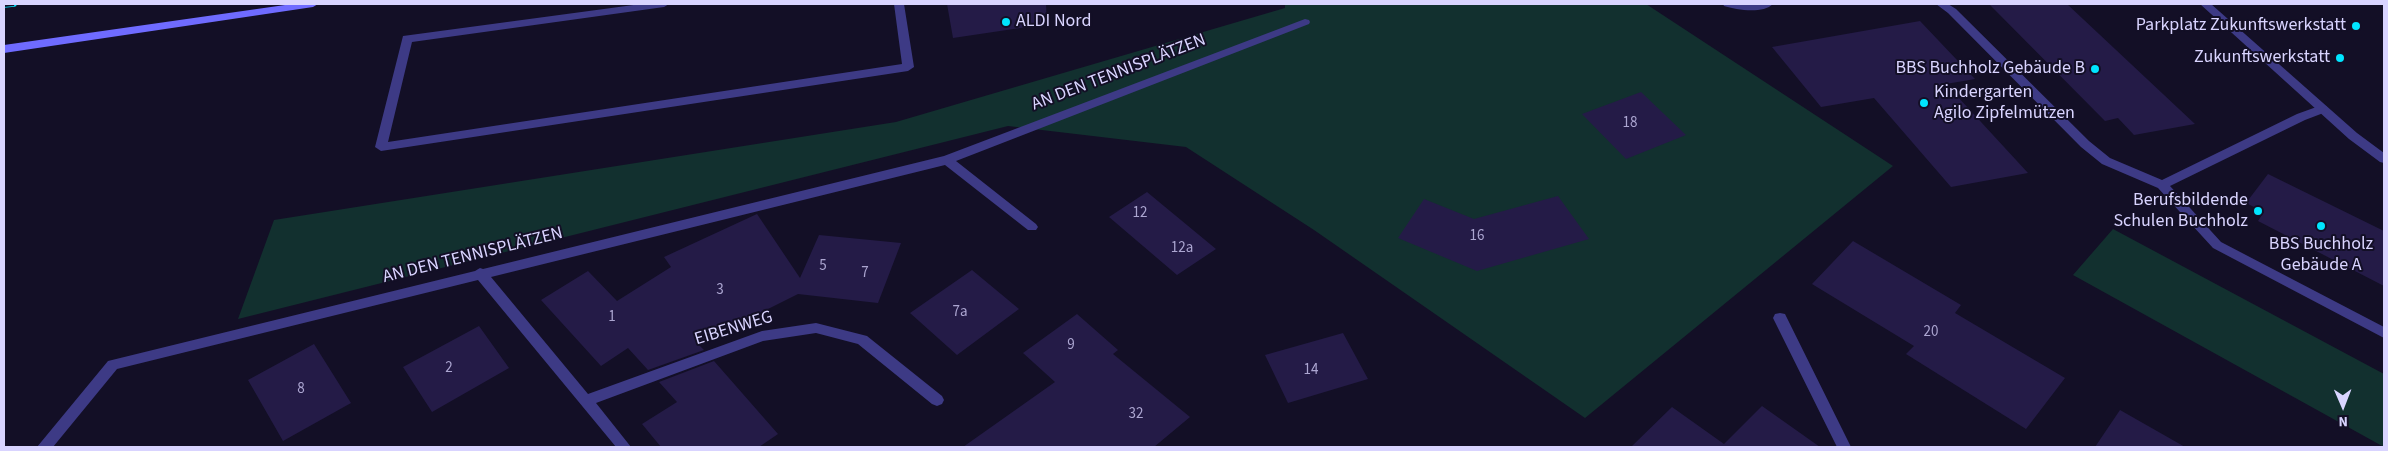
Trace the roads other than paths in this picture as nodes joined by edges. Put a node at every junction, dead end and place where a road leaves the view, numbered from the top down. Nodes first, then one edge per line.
1 (313, 4) edge
2 (664, 4) edge
3 (899, 4) edge
4 (1728, 4) edge
5 (1768, 4) edge
6 (1941, 4) edge
7 (2205, 4) edge
8 (594, 9) edge
9 (1305, 22) dead end
10 (4, 49) edge
11 (2322, 109) junction
12 (2384, 159) edge
13 (947, 160) junction
14 (2162, 185) junction
15 (1032, 227) dead end
16 (480, 273) junction
17 (1780, 318) dead end
18 (2384, 333) edge
19 (938, 400) dead end
20 (585, 401) junction
21 (44, 447) edge
22 (624, 447) edge
23 (1844, 447) edge

1 - 10 street
2 - 8 street
3 - 8 street
4 - 5 street
6 - 14 street
7 - 11 street
9 - 13 street, AN DEN TENNISPLÄTZEN
11 - 12 street
11 - 14 street
13 - 15 street
13 - 16 street, AN DEN TENNISPLÄTZEN
14 - 18 street
16 - 20 street
16 - 21 street, AN DEN TENNISPLÄTZEN
17 - 23 street
19 - 20 street, EIBENWEG
20 - 22 street

